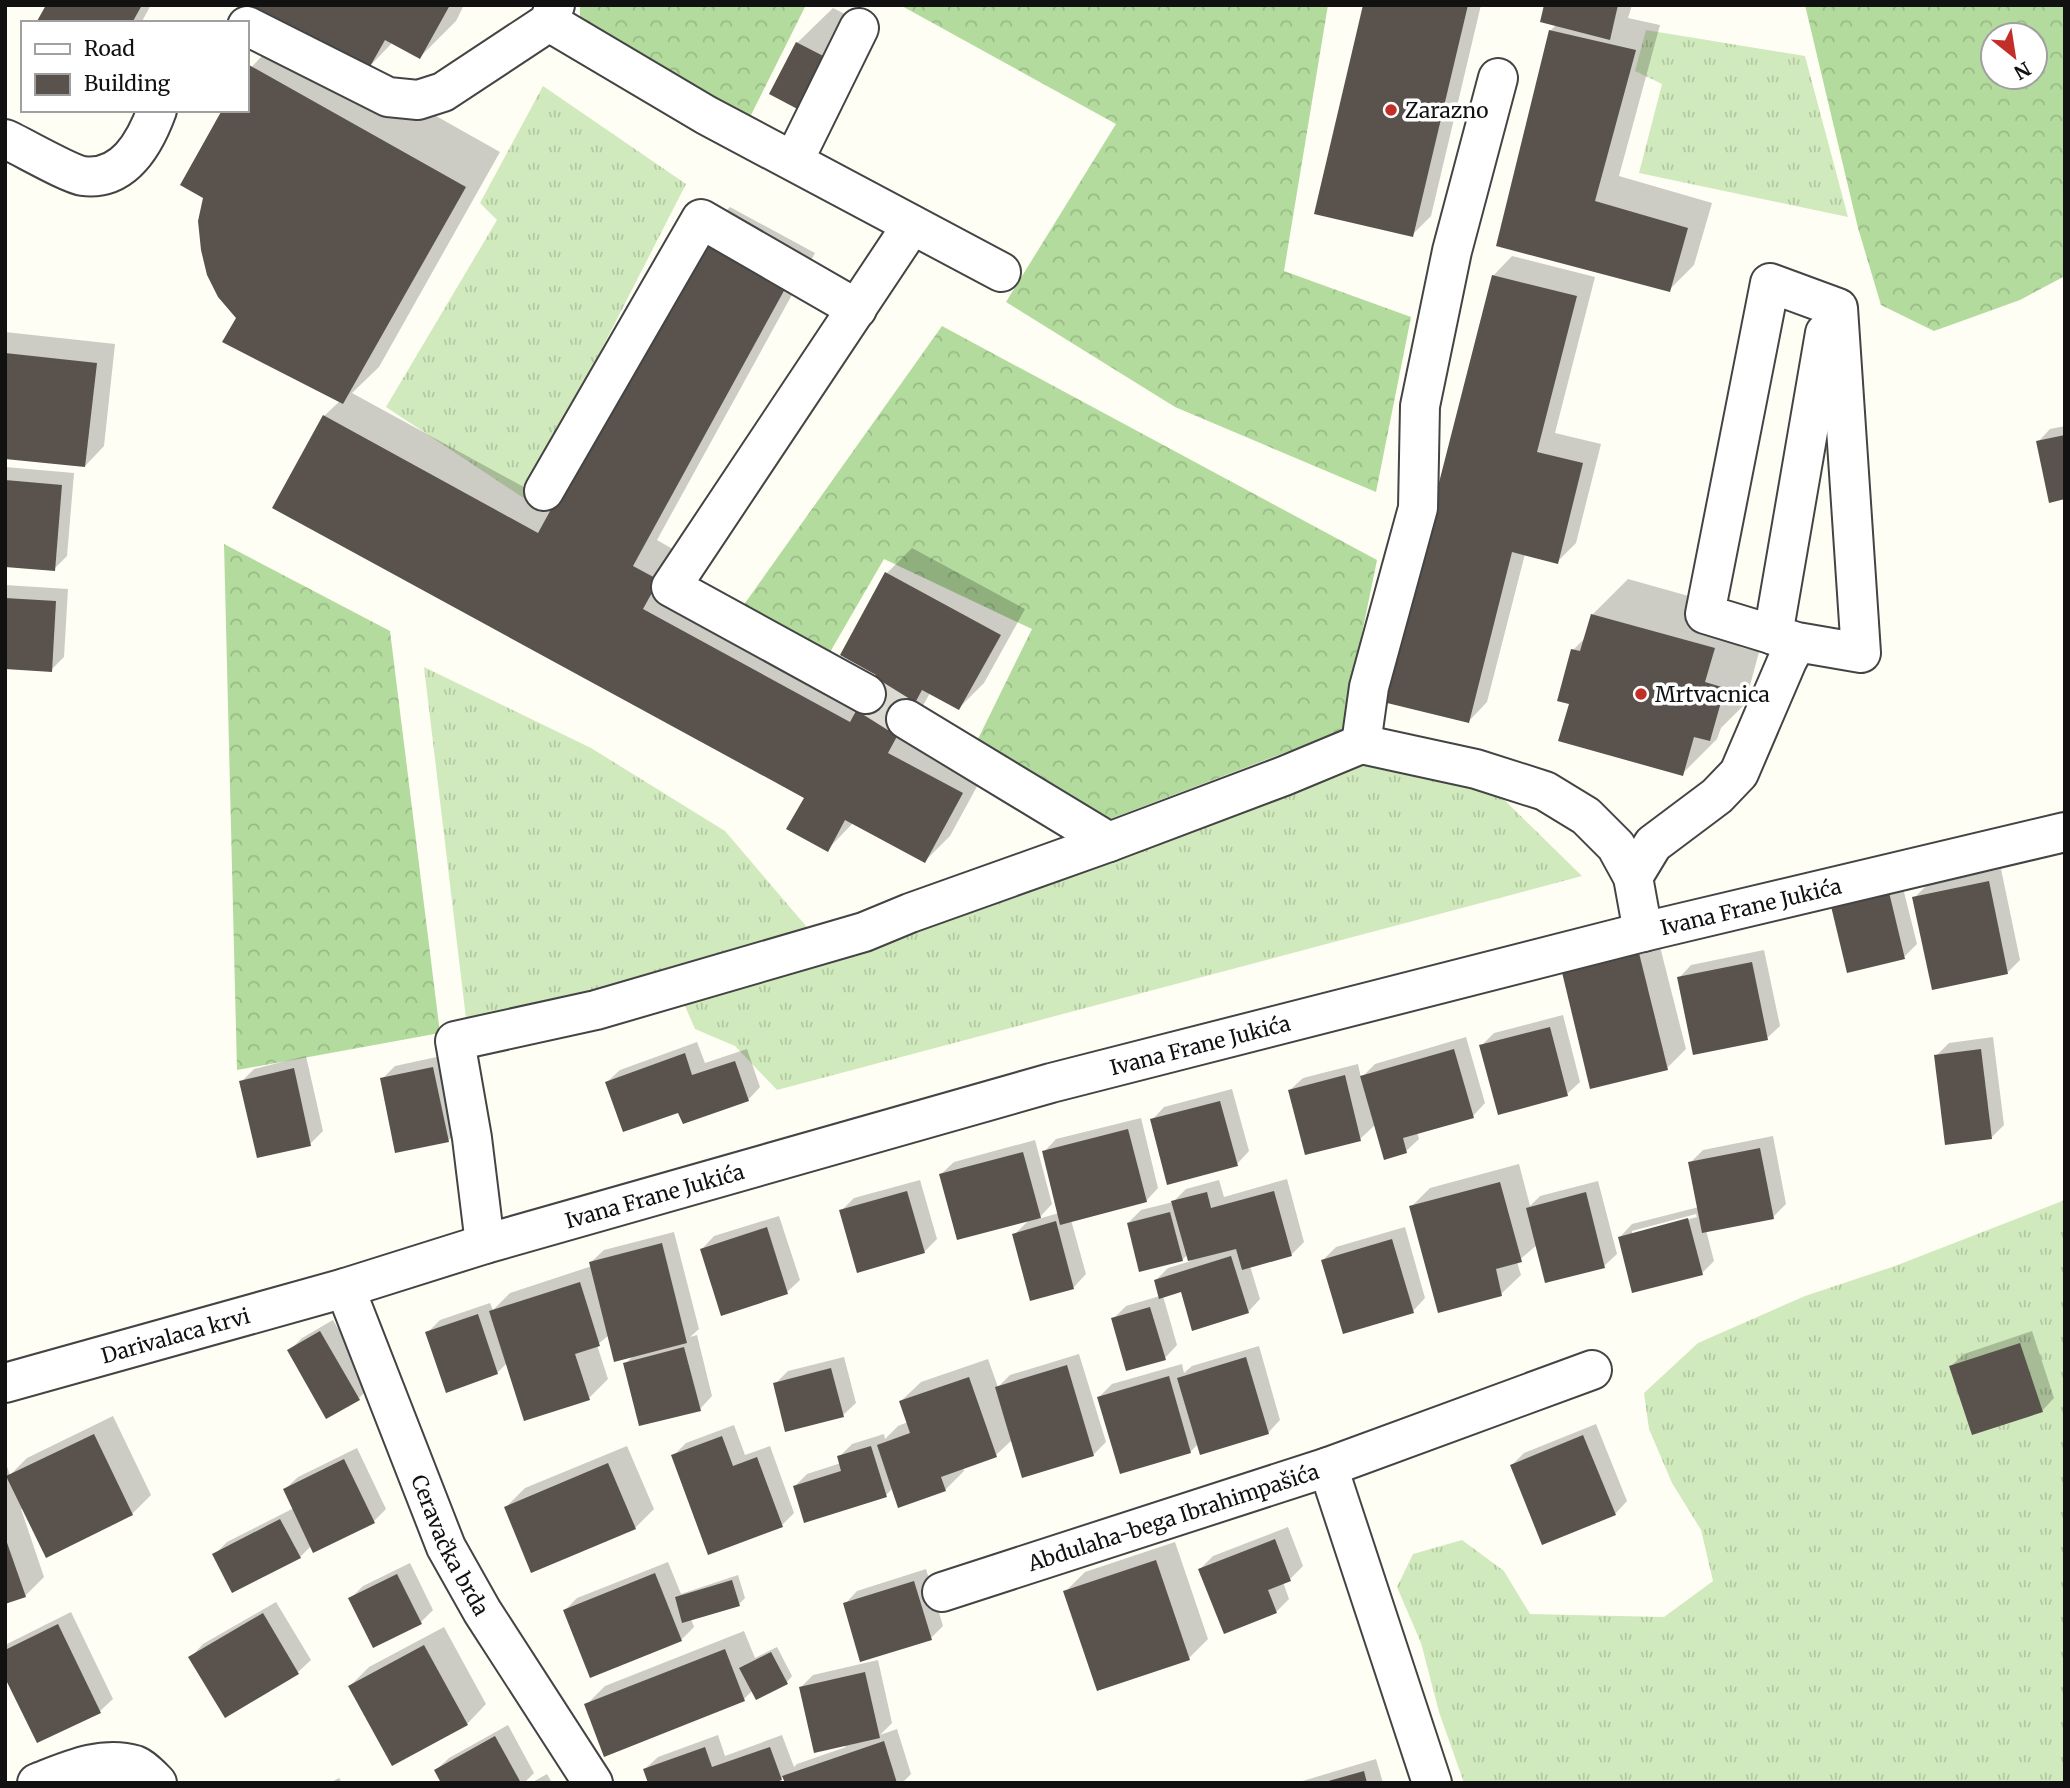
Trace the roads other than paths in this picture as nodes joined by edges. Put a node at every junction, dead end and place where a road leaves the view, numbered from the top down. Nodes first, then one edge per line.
1 (552, 13) edge
2 (248, 27) edge
3 (859, 28) dead end
4 (1498, 78) dead end
5 (156, 112) edge
6 (5, 139) edge
7 (794, 160) junction
8 (912, 225) junction
9 (1001, 272) dead end
10 (1830, 305) junction
11 (857, 309) junction
12 (544, 491) dead end
13 (1785, 638) junction
14 (866, 694) tunnel mouth
15 (906, 719) tunnel mouth
16 (1361, 744) junction
17 (2063, 838) edge
18 (1109, 842) junction
19 (1633, 877) junction
20 (1643, 932) junction
21 (485, 1244) junction
22 (345, 1288) junction
23 (1592, 1370) dead end
24 (5, 1383) edge
25 (1328, 1467) junction
26 (942, 1592) dead end
27 (37, 1783) edge
28 (157, 1783) edge
29 (593, 1783) edge
30 (1432, 1783) edge

1 - 2 street
1 - 7 street
3 - 7 street
4 - 16 street
5 - 6 street
7 - 8 street
8 - 9 street
8 - 11 street
10 - 13 street
10 - 13 street
10 - 13 street
11 - 12 street
11 - 14 street
13 - 19 street
15 - 18 street
16 - 18 street
16 - 19 street
17 - 20 street, Ivana Frane Jukića
18 - 21 street
19 - 20 street
20 - 21 street, Ivana Frane Jukića
21 - 22 street, Ivana Frane Jukića
22 - 24 street, Darivalaca krvi
22 - 29 street, Ceravačka brda
23 - 25 street
25 - 26 street, Abdulaha-bega Ibrahimpašića
25 - 30 street, Abdulaha-bega Ibrahimpašića
27 - 28 street

